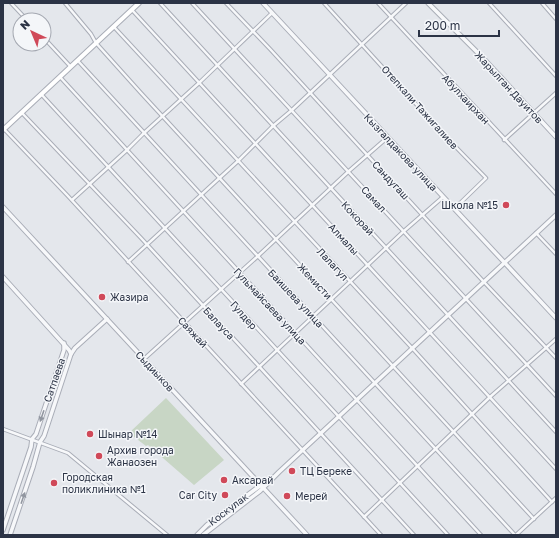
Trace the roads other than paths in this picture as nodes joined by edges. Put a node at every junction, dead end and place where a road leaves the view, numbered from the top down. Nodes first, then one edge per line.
1 (10, 3) edge
2 (65, 3) edge
3 (139, 3) edge
4 (160, 3) edge
5 (192, 3) edge
6 (226, 3) edge
7 (263, 3) edge
8 (324, 3) edge
9 (378, 3) edge
10 (406, 3) edge
11 (428, 3) edge
12 (489, 3) edge
13 (542, 3) edge
14 (132, 10) junction
15 (19, 12) edge
16 (272, 12) junction
17 (391, 18) junction
18 (556, 19) edge
19 (114, 27) junction
20 (253, 31) junction
21 (96, 43) junction
22 (362, 44) junction
23 (52, 47) edge
24 (235, 49) junction
25 (77, 61) junction
26 (217, 66) junction
27 (71, 67) junction
28 (330, 75) junction
29 (556, 76) edge
30 (59, 77) junction
31 (199, 82) junction
32 (310, 93) junction
33 (556, 93) edge
34 (41, 94) junction
35 (180, 99) junction
36 (292, 110) junction
37 (22, 112) junction
38 (533, 113) junction
39 (162, 116) junction
40 (273, 126) junction
41 (3, 129) edge
42 (144, 132) junction
43 (388, 137) junction
44 (556, 137) edge
45 (504, 140) junction
46 (256, 144) junction
47 (127, 150) junction
48 (367, 155) junction
49 (238, 161) junction
50 (108, 166) junction
51 (349, 171) junction
52 (219, 178) junction
53 (89, 183) junction
54 (331, 188) junction
55 (556, 194) edge
56 (201, 195) junction
57 (443, 197) junction
58 (72, 200) junction
59 (312, 205) junction
60 (3, 207) edge
61 (454, 209) junction
62 (182, 211) junction
63 (424, 215) junction
64 (556, 215) edge
65 (294, 222) junction
66 (165, 228) junction
67 (404, 231) junction
68 (536, 233) junction
69 (277, 239) junction
70 (146, 244) junction
71 (386, 248) junction
72 (556, 254) edge
73 (258, 256) junction
74 (128, 262) junction
75 (504, 262) junction
76 (368, 265) junction
77 (239, 273) junction
78 (3, 278) edge
79 (483, 281) junction
80 (350, 282) junction
81 (221, 289) junction
82 (332, 298) junction
83 (466, 298) junction
84 (202, 306) junction
85 (448, 314) junction
86 (313, 316) junction
87 (556, 318) edge
88 (106, 319) junction
89 (184, 322) junction
90 (430, 332) junction
91 (295, 333) junction
92 (556, 339) edge
93 (64, 344) junction
94 (75, 348) junction
95 (412, 348) junction
96 (546, 348) junction
97 (69, 350) junction
98 (277, 350) junction
99 (63, 353) junction
100 (71, 354) junction
101 (556, 358) edge
102 (144, 359) junction
103 (526, 364) junction
104 (392, 366) junction
105 (259, 367) junction
106 (508, 380) junction
107 (375, 383) junction
108 (241, 384) junction
109 (556, 396) edge
110 (490, 397) junction
111 (356, 400) junction
112 (472, 414) junction
113 (338, 416) junction
114 (3, 429) edge
115 (453, 431) junction
116 (556, 432) edge
117 (321, 433) junction
118 (32, 439) junction
119 (40, 442) junction
120 (436, 449) junction
121 (302, 450) junction
122 (418, 466) junction
123 (556, 469) edge
124 (400, 483) junction
125 (262, 486) junction
126 (556, 498) edge
127 (382, 500) junction
128 (552, 502) junction
129 (364, 517) junction
130 (534, 519) junction
131 (3, 530) edge
132 (10, 535) edge
133 (167, 535) edge
134 (197, 535) edge
135 (203, 535) edge
136 (307, 535) edge
137 (381, 535) edge
138 (414, 535) edge
139 (448, 535) edge
140 (481, 535) edge
141 (516, 535) edge

1 - 15 street
2 - 21 street, Жемисти
3 - 14 main road
4 - 26 street, Кокорай
5 - 24 street, Самал
6 - 20 street, Сандугаш
7 - 16 street, Кызгалдакова улица
8 - 22 street, Отепкали Тажигалиев
9 - 17 street, Абулхаирхан
10 - 17 street
11 - 38 street, Жарылган Дауитов
12 - 29 street
13 - 18 street
14 - 19 main road
14 - 31 street, Алмалы
16 - 20 street
16 - 28 street, Кызгалдакова улица
17 - 22 street
17 - 45 street, Абулхаирхан
19 - 21 main road
19 - 35 street, Лалагул
20 - 24 street
20 - 32 street, Сандугаш
21 - 25 main road
21 - 39 street, Жемисти
22 - 28 street
22 - 61 street, Отепкали Тажигалиев
23 - 27 street
24 - 26 street
24 - 36 street, Самал
25 - 27 main road
25 - 42 street, Баишева улица
26 - 31 street
26 - 40 street, Кокорай
27 - 30 main road
28 - 32 street
28 - 43 street, Кызгалдакова улица
30 - 34 main road
30 - 47 street, Гульмайсаева улица
31 - 35 street
31 - 46 street, Алмалы
32 - 36 street
32 - 48 street, Сандугаш
33 - 38 street
34 - 37 main road
34 - 50 street, Гулдер
35 - 39 street
35 - 49 street, Лалагул
36 - 40 street
36 - 51 street, Самал
37 - 41 main road
37 - 53 street, Балауса
38 - 44 street, Жарылган Дауитов
38 - 45 street
39 - 42 street
39 - 52 street, Жемисти
40 - 46 street
40 - 54 street, Кокорай
41 - 58 street, Саяжай
42 - 47 street
42 - 56 street, Баишева улица
43 - 48 street
43 - 57 street, Кызгалдакова улица
45 - 55 street, Абулхаирхан
46 - 49 street
46 - 59 street, Алмалы
47 - 50 street
47 - 62 street, Гульмайсаева улица
48 - 51 street
48 - 63 street, Сандугаш
49 - 52 street
49 - 65 street, Лалагул
50 - 53 street
50 - 66 street, Гулдер
51 - 54 street
51 - 67 street, Самал
52 - 56 street
52 - 69 street, Жемисти
53 - 58 street
53 - 70 street, Балауса
54 - 59 street
54 - 71 street, Кокорай
56 - 62 street
56 - 73 street, Баишева улица
57 - 61 street, Кызгалдакова улица
57 - 63 street
58 - 74 street, Саяжай
59 - 65 street
59 - 76 street, Алмалы
60 - 88 street, Сыдиыков
61 - 75 street, Кызгалдакова улица
62 - 66 street
62 - 77 street, Гульмайсаева улица
63 - 67 street
63 - 79 street, Сандугаш
64 - 68 street
65 - 69 street
65 - 80 street, Лалагул
66 - 70 street
66 - 81 street, Гулдер
67 - 71 street
67 - 83 street, Самал
68 - 72 street
68 - 75 street
69 - 73 street
69 - 82 street, Жемисти
70 - 74 street
70 - 84 street, Балауса
71 - 76 street
71 - 85 street, Кокорай
73 - 77 street
73 - 86 street, Баишева улица
74 - 89 street, Саяжай
75 - 79 street
75 - 87 street, Кызгалдакова улица
76 - 80 street
76 - 90 street, Алмалы
77 - 81 street
77 - 91 street, Гульмайсаева улица
78 - 93 street
79 - 83 street
79 - 96 street, Сандугаш
80 - 82 street
80 - 95 street, Лалагул
81 - 84 street
81 - 98 street, Гулдер
82 - 86 street
82 - 104 street, Жемисти
83 - 85 street
83 - 103 street, Самал
84 - 89 street
84 - 105 street, Балауса
85 - 90 street
85 - 106 street, Кокорай
86 - 91 street
86 - 107 street, Баишева улица
88 - 94 street
88 - 102 street, Сыдиыков
89 - 102 street
89 - 108 street, Саяжай
90 - 95 street
90 - 110 street, Алмалы
91 - 98 street
91 - 111 street, Гульмайсаева улица
92 - 96 street
93 - 97 street
93 - 99 street
94 - 97 street
94 - 100 street
95 - 104 street
95 - 112 street, Лалагул
96 - 101 street, Сандугаш
96 - 103 street
97 - 99 street, Сатпаева
97 - 100 street, Сатпаева
98 - 105 street
98 - 113 street, Гулдер
99 -> 118 street, Сатпаева
100 - 119 street, Сатпаева
102 - 125 street, Сыдиыков
103 - 106 street
103 - 109 street, Самал
104 - 107 street
104 - 115 street, Жемисти
105 - 108 street
105 - 117 street, Балауса
106 - 110 street
106 - 116 street, Кокорай
107 - 111 street
107 - 120 street, Баишева улица
108 - 121 street, Саяжай
110 - 112 street
110 - 123 street, Алмалы
111 - 113 street
111 - 122 street, Гульмайсаева улица
112 - 115 street
112 - 128 street, Лалагул
113 - 117 street
113 - 124 street, Гулдер
114 - 118 street
115 - 120 street
115 - 130 street, Жемисти
117 - 121 street
117 - 127 street, Балауса
118 - 119 street
118 - 131 street, Сатпаева
132 -> 119 street, Сатпаева
119 - 133 street
120 - 122 street
120 - 141 street, Баишева улица
121 - 125 street
121 - 129 street, Саяжай
122 - 124 street
122 - 140 street, Гульмайсаева улица
124 - 127 street
124 - 139 street, Гулдер
125 - 134 street, Коскулак
125 - 135 street, Коскулак
125 - 136 street, Сыдиыков
126 - 128 street
127 - 129 street
127 - 138 street, Балауса
128 - 130 street
129 - 137 street, Саяжай
130 - 141 street

